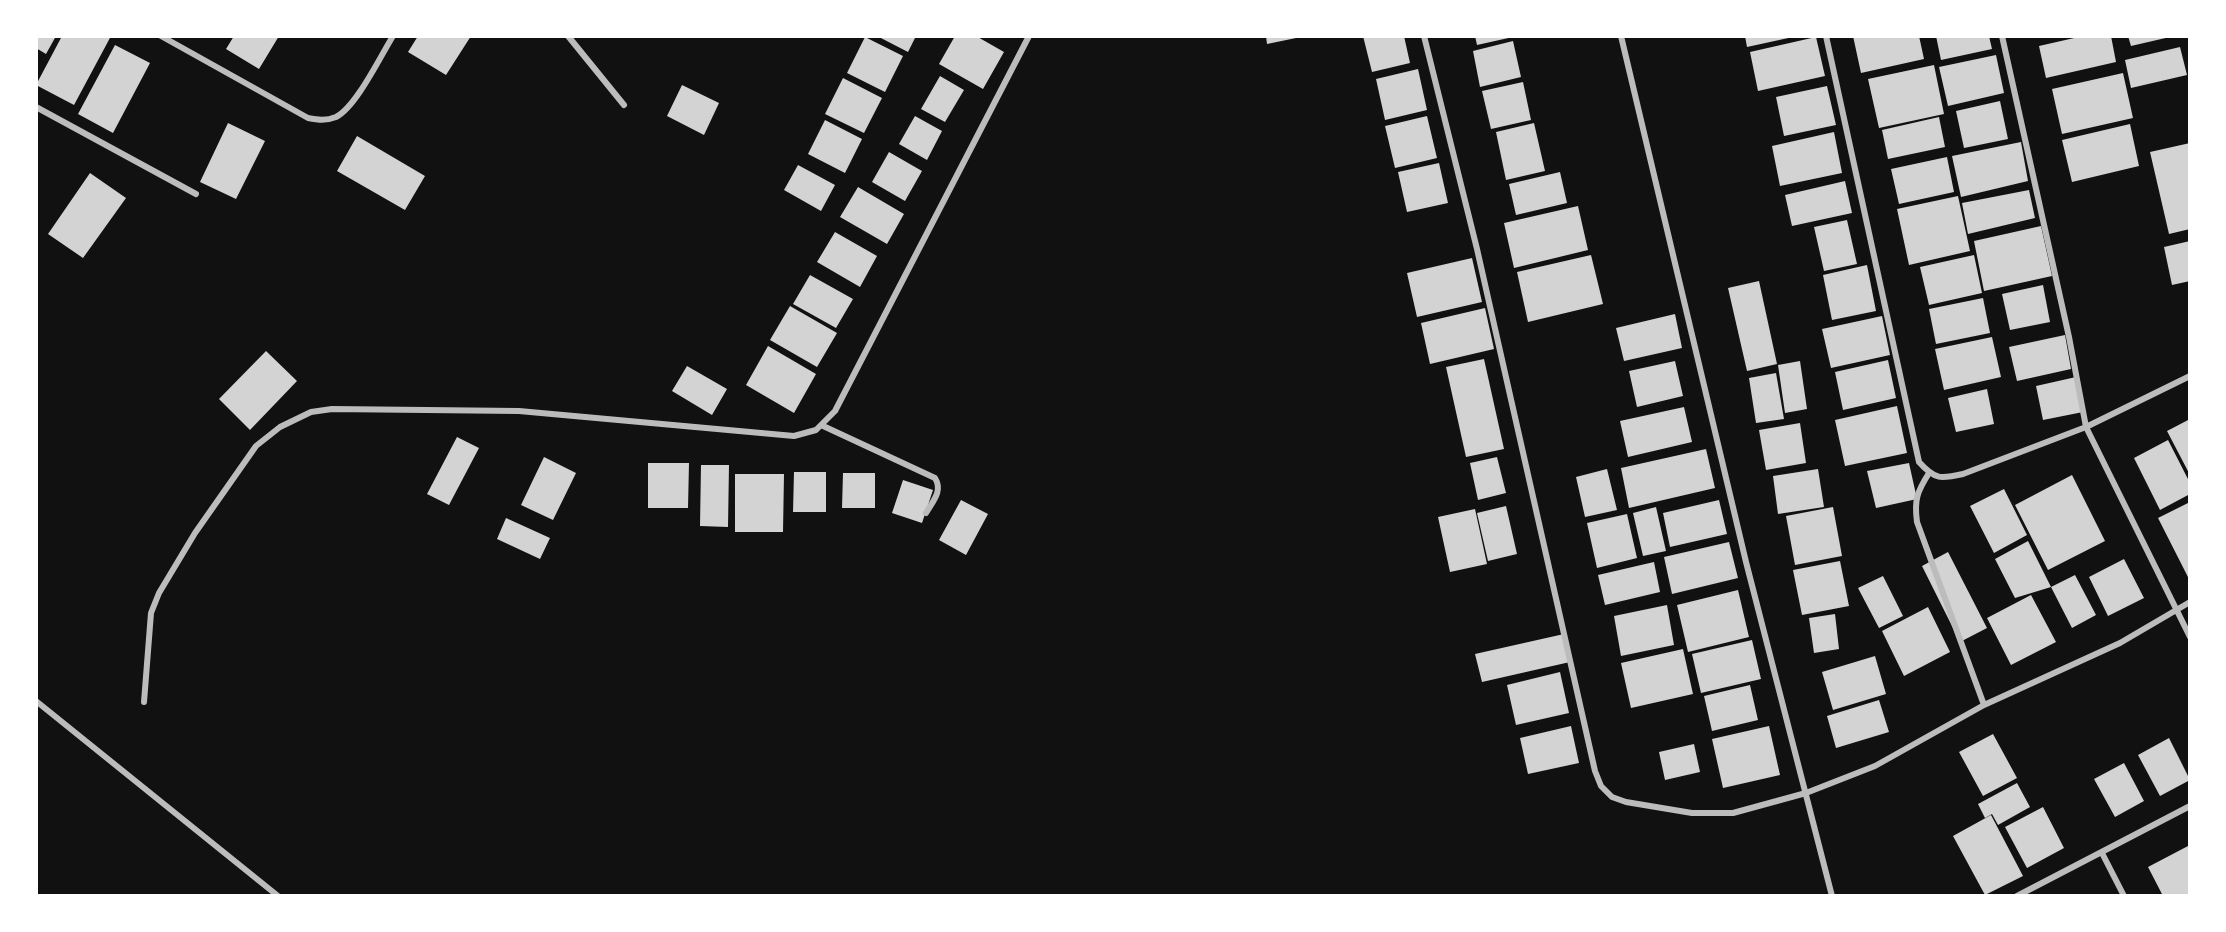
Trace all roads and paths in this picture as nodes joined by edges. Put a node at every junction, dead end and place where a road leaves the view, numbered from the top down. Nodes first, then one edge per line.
1 (161, 36) edge
2 (393, 36) edge
3 (568, 36) edge
4 (1029, 36) edge
5 (1424, 36) edge
6 (1621, 36) edge
7 (1826, 36) edge
8 (2002, 36) edge
9 (624, 105) dead end
10 (36, 107) edge
11 (196, 194) dead end
12 (2190, 376) edge
13 (821, 425) junction
14 (2086, 427) junction
15 (1929, 473) junction
16 (926, 513) dead end
17 (2190, 602) edge
18 (2176, 609) junction
19 (2190, 637) edge
20 (36, 701) edge
21 (144, 702) dead end
22 (1984, 705) junction
23 (1806, 793) junction
24 (2190, 806) edge
25 (2102, 853) junction
26 (278, 896) edge
27 (1832, 896) edge
28 (2017, 896) edge
29 (2124, 896) edge

1 - 2 street
3 - 9 street
4 - 13 street
5 - 23 street
6 - 23 street
7 - 15 street
8 - 14 street
10 - 11 street
12 - 14 street
13 - 16 street
13 - 21 street
14 - 15 street
14 - 18 street
15 - 22 street
17 - 18 street
18 - 19 street
18 - 22 street
20 - 26 street
22 - 23 street
23 - 27 street
24 - 25 street
25 - 28 street
25 - 29 street

